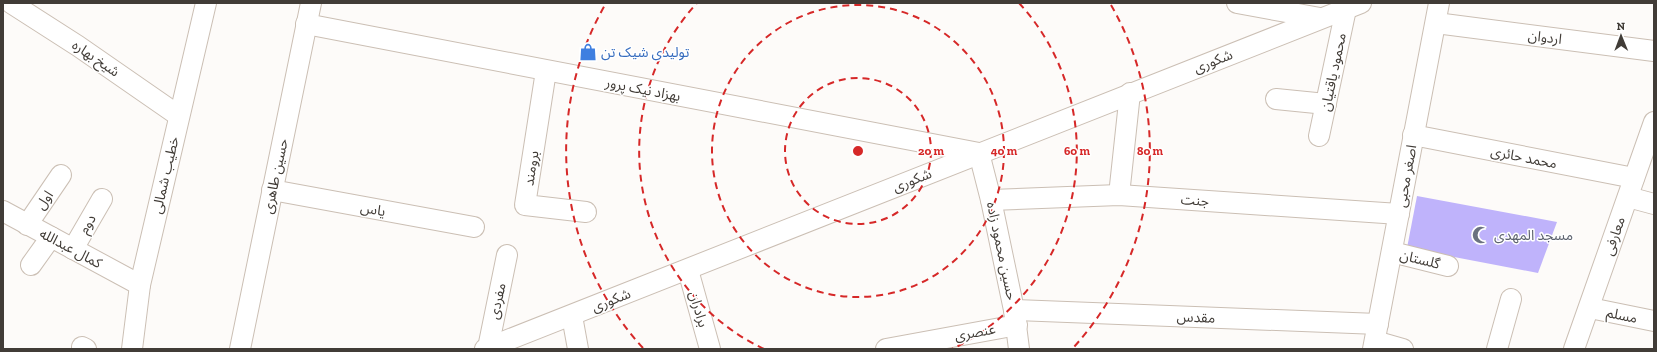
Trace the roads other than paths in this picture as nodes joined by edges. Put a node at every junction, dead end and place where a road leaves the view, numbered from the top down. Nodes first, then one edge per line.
1 (11, 3) edge
2 (311, 3) edge
3 (1237, 3) edge
4 (1439, 3) edge
5 (204, 4) edge
6 (1353, 6) edge
7 (1320, 18) junction
8 (1436, 23) junction
9 (306, 24) junction
10 (1654, 51) edge
11 (546, 71) junction
12 (1130, 93) junction
13 (1276, 99) dead end
14 (1326, 104) junction
15 (179, 116) junction
16 (1654, 122) edge
17 (1414, 135) junction
18 (1320, 136) dead end
19 (980, 153) junction
20 (61, 175) dead end
21 (1634, 178) junction
22 (272, 190) junction
23 (1119, 195) junction
24 (1628, 197) junction
25 (102, 199) dead end
26 (991, 200) junction
27 (1654, 204) edge
28 (3, 211) edge
29 (586, 212) dead end
30 (1399, 214) junction
31 (27, 225) junction
32 (474, 227) dead end
33 (51, 237) junction
34 (73, 249) junction
35 (1392, 252) junction
36 (507, 255) dead end
37 (31, 265) dead end
38 (1448, 266) dead end
39 (688, 270) junction
40 (140, 285) junction
41 (1511, 299) dead end
42 (1590, 308) junction
43 (572, 316) junction
44 (1015, 317) junction
45 (1654, 321) edge
46 (1375, 338) edge
47 (951, 343) edge
48 (132, 349) edge
49 (240, 349) edge
50 (486, 349) edge
51 (578, 349) edge
52 (710, 349) edge
53 (886, 349) edge
54 (1019, 349) edge
55 (1403, 349) edge
56 (1497, 349) edge
57 (1574, 349) edge

1 - 15 street, شیخ بهاره
2 - 9 street, حسین طاهری
3 - 7 street
4 - 8 street, اصغر محبی
5 - 15 street, خطیب شمالی
6 - 7 street, شکوری
6 - 14 street, محمود یاقتیان
7 - 12 street, شکوری
8 - 10 street, اردوان
8 - 17 street, اصغر محبی
9 - 11 street, بهزاد نیک پرور
9 - 22 street, حسین طاهری
11 - 19 street, بهزاد نیک پرور
11 - 29 street, برومند
12 - 19 street, شکوری
12 - 23 street
13 - 14 street
14 - 18 street, محمود یاقتیان
15 - 40 street, خطیب شمالی
16 - 21 street, معارفی
17 - 21 street, محمد حائری
17 - 30 street, اصغر محبی
19 - 26 street, حسین محمود زاده
19 - 39 street, شکوری
20 - 31 street, اول
21 - 24 street, معارفی
22 - 32 street, یاس
22 - 49 street, حسین طاهری
23 - 26 street, جنت
23 - 30 street, جنت
24 - 27 street
24 - 42 street, معارفی
25 - 34 street, دوم
26 - 44 street, حسین محمود زاده
28 - 31 street, کمال عبدالله
30 - 35 street, اصغر محبی
31 - 33 street, کمال عبدالله
33 - 34 street, کمال عبدالله
33 - 37 street
34 - 40 street, کمال عبدالله
35 - 38 street, گلستان
35 - 46 street, اصغر محبی
36 - 50 street, مفردی
39 - 43 street, شکوری
39 - 52 street, برادران
40 - 48 street, خطیب شمالی
41 - 56 street
42 - 45 street, مسلم
42 - 57 street, معارفی
43 - 50 street, شکوری
43 - 51 street
44 - 46 street, مقدس
44 - 47 street, عنصری
44 - 54 street, حسین محمود زاده
46 - 55 street, مقدس
47 - 53 street, عنصری

